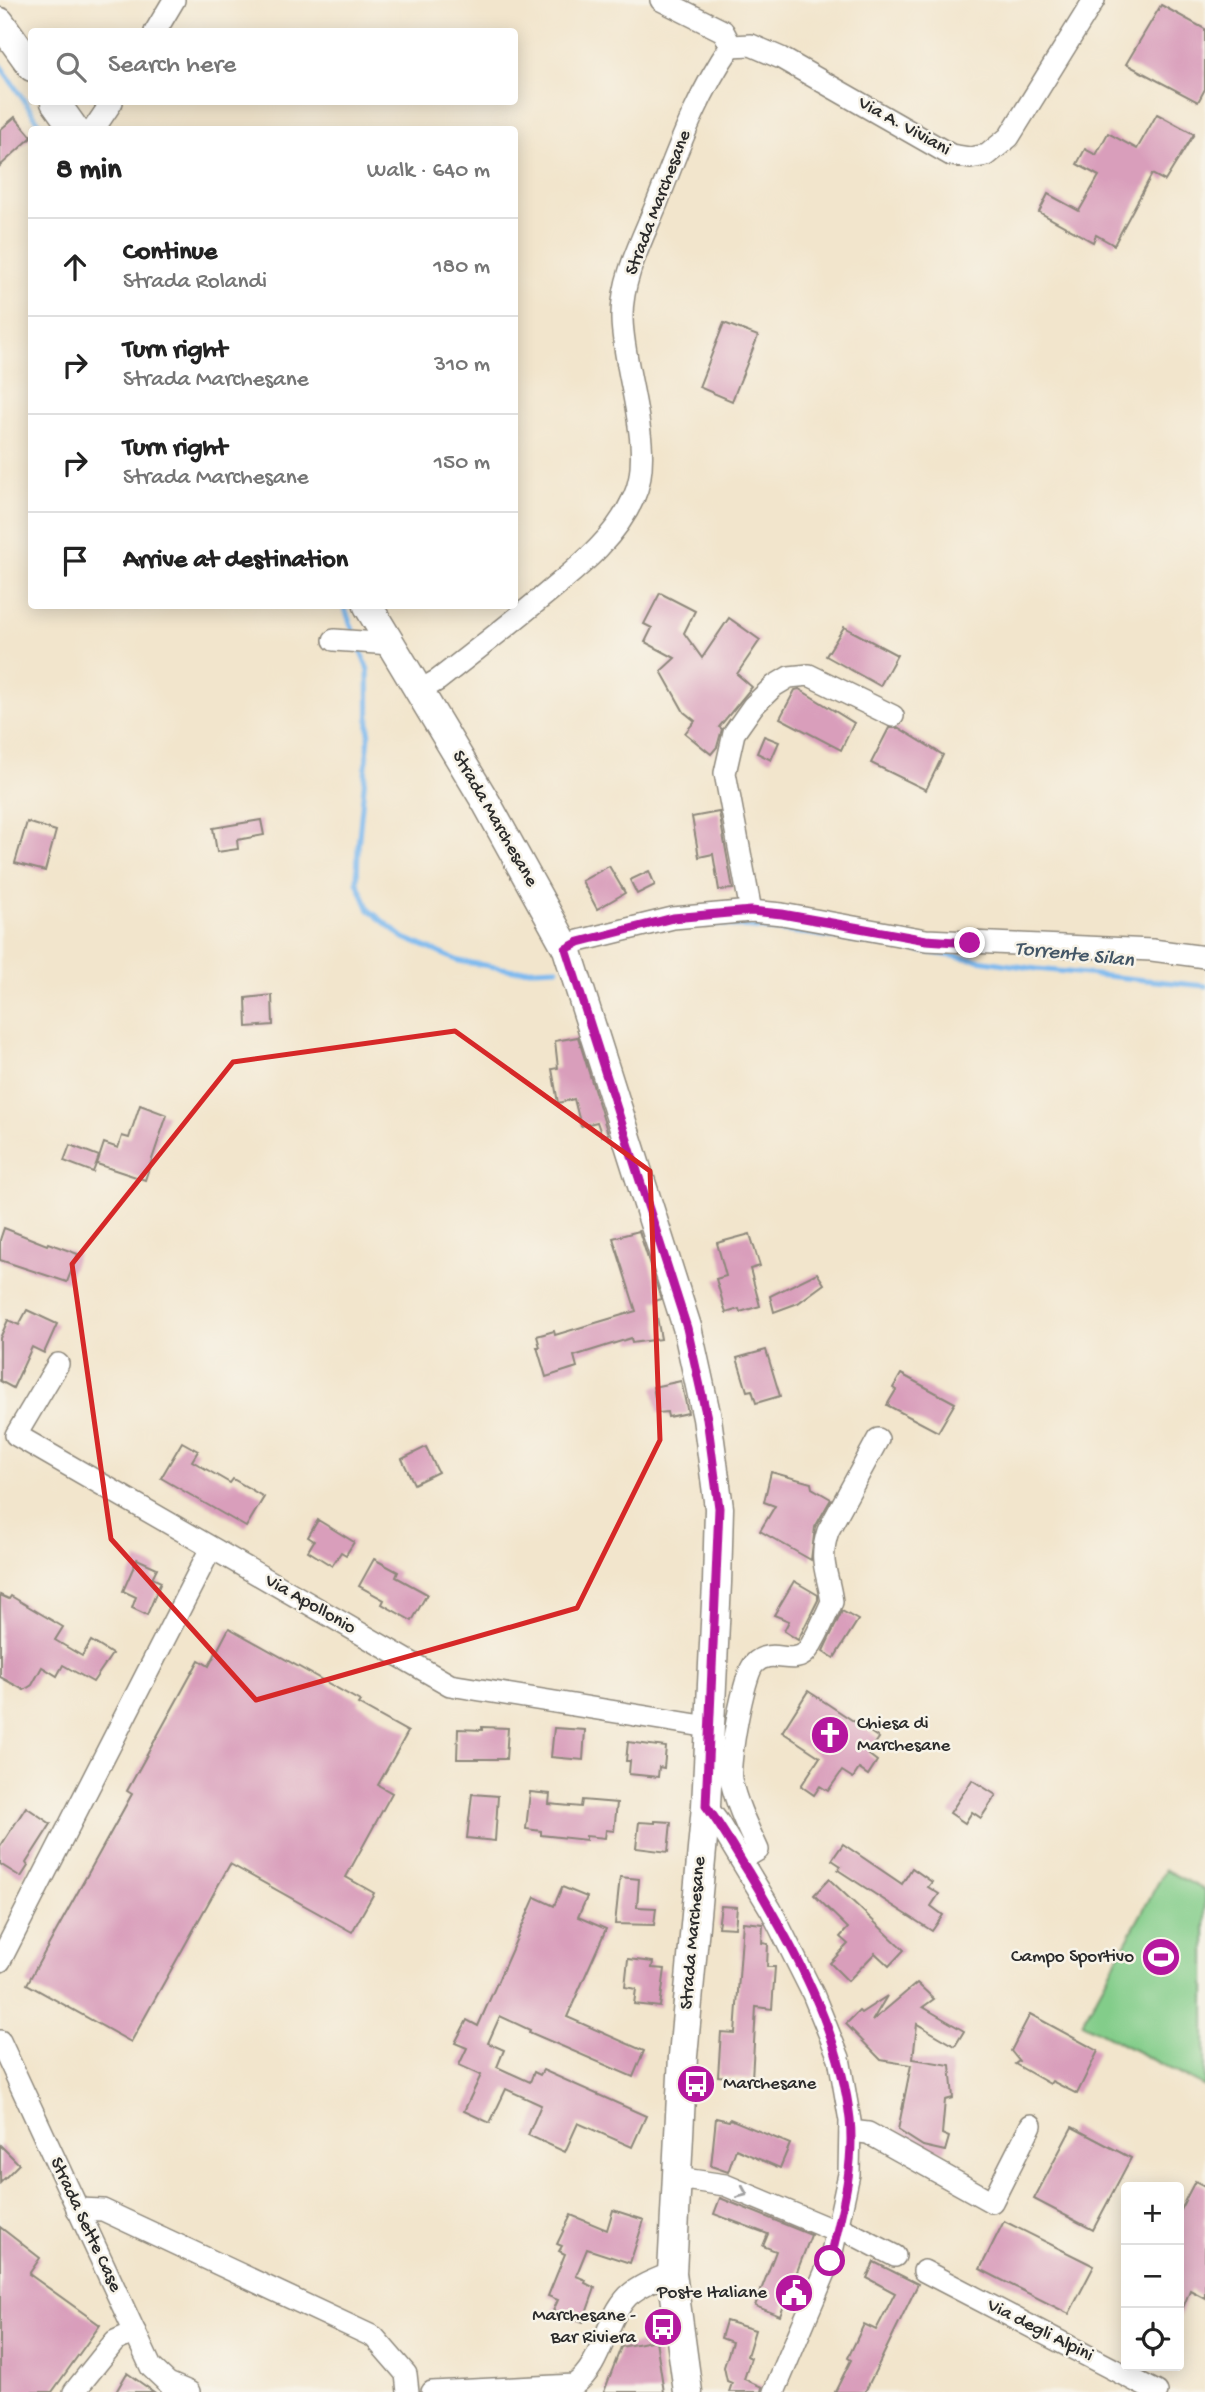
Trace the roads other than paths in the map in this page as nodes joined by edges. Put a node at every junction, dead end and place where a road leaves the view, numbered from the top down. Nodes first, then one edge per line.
1 (174, 0) edge
2 (661, 0) edge
3 (1094, 0) edge
4 (0, 22) edge
5 (157, 28) edge
6 (731, 46) junction
7 (28, 61) edge
8 (57, 105) edge
9 (110, 105) edge
10 (72, 126) edge
11 (96, 126) edge
12 (370, 609) edge
13 (334, 640) dead end
14 (391, 644) junction
15 (419, 691) junction
16 (893, 716) dead end
17 (751, 911) junction
18 (566, 949) junction
19 (1205, 957) edge
20 (58, 1364) dead end
21 (878, 1439) dead end
22 (211, 1548) junction
23 (709, 1727) junction
24 (706, 1806) junction
25 (741, 1860) junction
26 (0, 1961) edge
27 (0, 2040) edge
28 (1031, 2125) dead end
29 (850, 2131) junction
30 (677, 2178) junction
31 (78, 2209) junction
32 (838, 2230) junction
33 (895, 2256) dead end
34 (924, 2271) dead end
35 (672, 2273) junction
36 (135, 2332) junction
37 (74, 2392) edge
38 (189, 2392) edge
39 (408, 2392) edge
40 (432, 2392) edge
41 (688, 2392) edge
42 (774, 2392) edge
43 (1157, 2392) edge

1 - 5 street
2 - 6 street
3 - 6 street, Via A. Viviani
4 - 7 main road
6 - 15 street, Strada Marchesane
8 - 10 main road
9 - 11 street
12 - 14 main road, Strada Marchesane
13 - 14 street
14 - 15 main road, Strada Marchesane
15 - 18 main road, Strada Marchesane
16 - 17 street
17 - 18 street
17 - 19 street
18 - 23 main road, Strada Marchesane
20 - 22 street, Via Apollonio
21 - 25 street
22 - 23 street, Via Apollonio
22 - 26 street
23 - 24 main road, Strada Marchesane
24 - 25 street
24 - 30 main road, Strada Marchesane
25 - 29 street
27 - 31 street, Strada Sette Case
28 - 29 street
29 - 32 street
30 -> 32 street
30 - 35 main road, Strada Marchesane
31 - 36 street, Strada Sette Case
31 - 39 street
32 - 33 street
32 - 42 street
34 - 43 street, Via degli Alpini
35 - 40 street
35 - 41 main road, Strada Marchesane
36 - 37 street
36 - 38 street, Strada Sette Case

